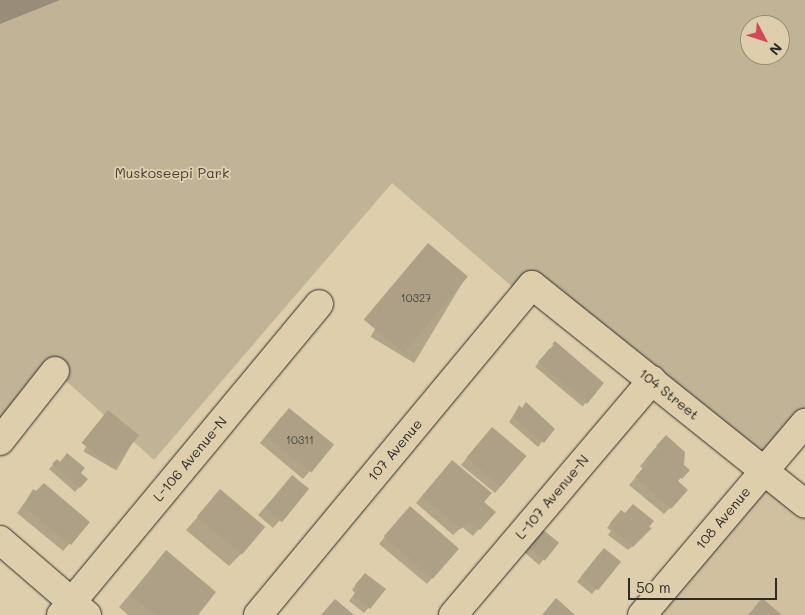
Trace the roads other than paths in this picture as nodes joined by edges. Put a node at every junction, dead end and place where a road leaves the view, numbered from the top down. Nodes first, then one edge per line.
1 (532, 285) joint
2 (319, 304) dead end
3 (55, 371) dead end
4 (652, 380) junction
5 (805, 423) edge
6 (0, 441) edge
7 (764, 469) junction
8 (805, 504) edge
9 (0, 540) edge
10 (74, 611) edge
11 (258, 615) edge
12 (453, 615) edge
13 (642, 615) edge

1 - 4 street, 104 Street
1 - 11 street, 107 Avenue
2 - 10 street, L-106 Avenue-N
3 - 6 street
4 - 7 street, 104 Street
4 - 12 street, L-107 Avenue-N
5 - 7 street, 108 Avenue
7 - 8 street, 104 Street
7 - 13 street, 108 Avenue
9 - 10 street

